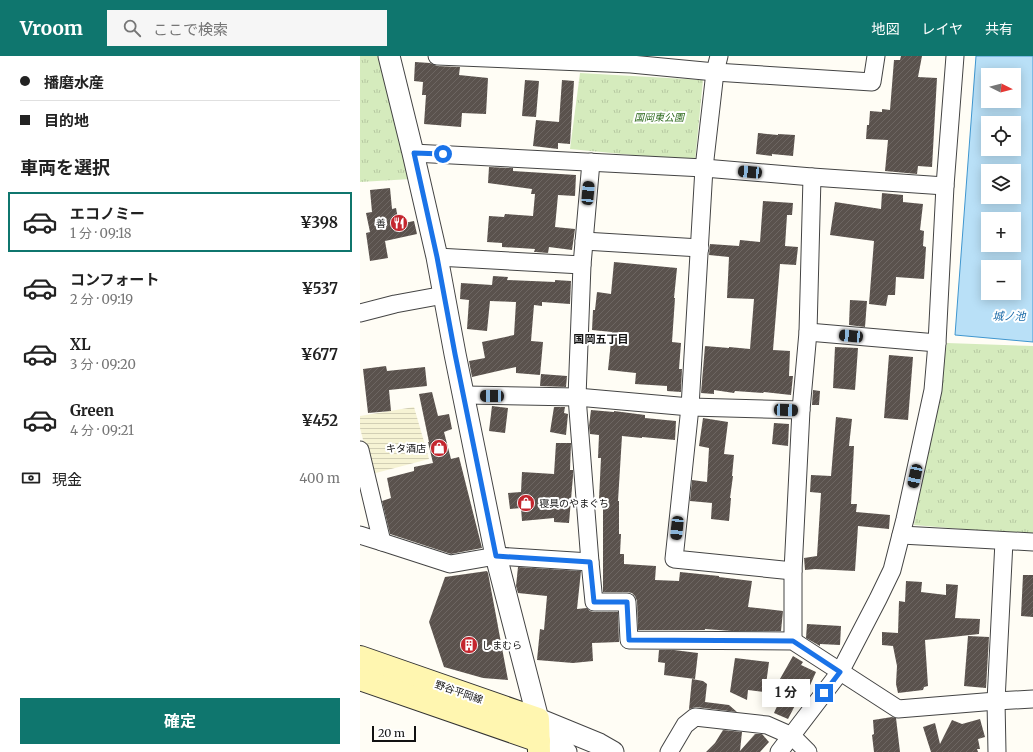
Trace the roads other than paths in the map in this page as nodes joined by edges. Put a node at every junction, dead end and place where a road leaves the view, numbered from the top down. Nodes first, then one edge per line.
1 (389, 56) edge
2 (437, 56) edge
3 (876, 56) edge
4 (955, 56) edge
5 (631, 60) edge
6 (717, 64) edge
7 (414, 153) junction
8 (591, 162) junction
9 (704, 168) junction
10 (812, 177) junction
11 (945, 186) junction
12 (584, 241) junction
13 (700, 248) junction
14 (437, 257) junction
15 (582, 265) junction
16 (444, 295) junction
17 (360, 313) edge
18 (808, 332) junction
19 (937, 343) junction
20 (464, 395) junction
21 (578, 397) junction
22 (690, 407) junction
23 (802, 410) junction
24 (360, 450) edge
25 (901, 535) junction
26 (360, 536) edge
27 (1004, 541) junction
28 (382, 542) junction
29 (1033, 542) edge
30 (496, 556) junction
31 (590, 562) junction
32 (793, 571) junction
33 (793, 641) junction
34 (360, 657) edge
35 (840, 672) junction
36 (360, 679) edge
37 (1033, 699) edge
38 (996, 701) junction
39 (538, 719) junction
40 (792, 736) junction
41 (539, 746) edge
42 (566, 752) edge
43 (613, 752) edge
44 (668, 752) edge
45 (779, 752) edge
46 (808, 752) edge
47 (997, 752) edge

1 - 7 street
2 - 5 street
3 - 6 street
4 - 11 street
5 - 6 street
6 - 9 street
7 - 8 street
7 - 14 street
8 - 9 street
8 - 12 street
9 - 10 street
9 - 13 street
10 - 11 street
10 - 18 street
11 - 19 street
12 - 13 street
12 - 15 street
13 - 22 street
14 - 15 street
14 - 16 street
15 - 21 street
16 - 17 street
16 - 20 street
18 - 19 street
18 - 23 street
19 - 25 street
20 - 21 street
20 - 30 street
21 - 22 street
21 - 31 street
22 - 23 street
22 - 32 street
23 - 32 street
24 - 28 street
25 - 27 street
25 - 35 street
26 - 28 street
27 - 29 street
27 - 38 street
28 - 30 street
30 - 31 street
30 - 39 street
31 - 33 street
32 - 33 street
33 - 35 street
34 - 39 main road, 野谷平岡線
35 - 38 street
35 - 40 street
36 - 41 main road, 野谷平岡線
37 - 38 street
38 - 47 street
39 - 41 main road
39 - 43 street
40 - 44 street
40 - 45 street
40 - 46 street
41 - 42 street

